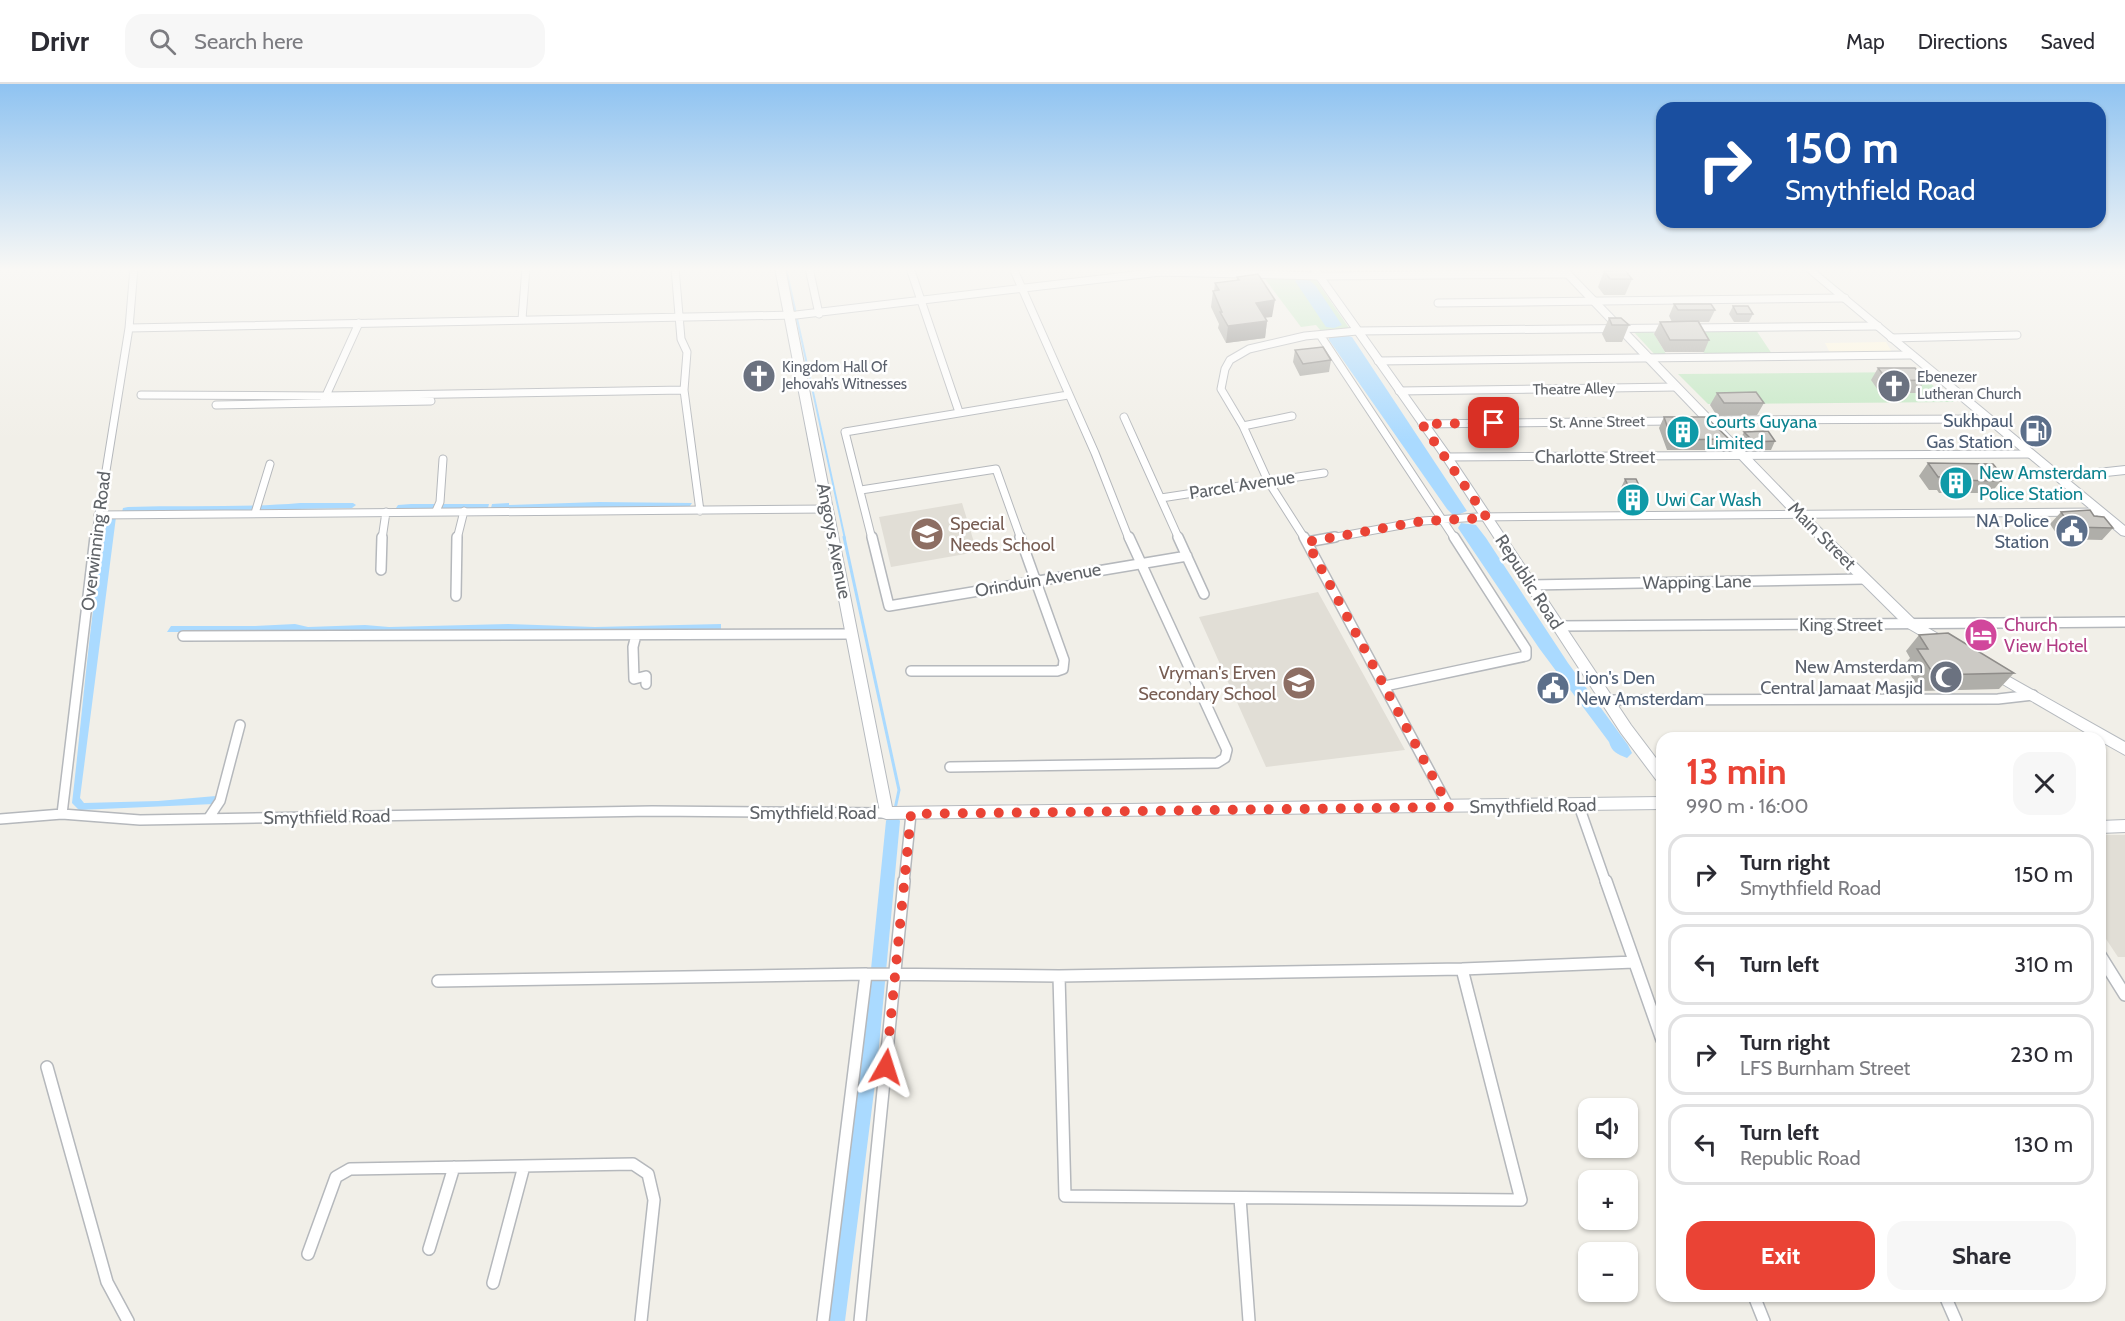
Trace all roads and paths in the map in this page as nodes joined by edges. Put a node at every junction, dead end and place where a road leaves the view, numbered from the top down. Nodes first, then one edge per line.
1 (234, 326) edge
2 (358, 326) edge
3 (679, 326) edge
4 (795, 326) edge
5 (929, 326) edge
6 (1038, 326) edge
7 (1353, 326) edge
8 (1617, 326) edge
9 (1878, 326) joint
10 (129, 328) joint
11 (1619, 328) junction
12 (1357, 331) junction
13 (1320, 334) junction
14 (2017, 335) dead end
15 (1891, 338) junction
16 (1910, 355) junction
17 (1648, 358) junction
18 (1378, 360) junction
19 (1676, 387) junction
20 (684, 390) junction
21 (1399, 391) junction
22 (141, 395) dead end
23 (1068, 395) junction
24 (325, 399) junction
25 (431, 401) dead end
26 (216, 405) dead end
27 (959, 412) junction
28 (1292, 416) dead end
29 (1125, 417) dead end
30 (1988, 419) junction
31 (1696, 420) edge
32 (1708, 420) junction
33 (1684, 421) edge
34 (1422, 424) junction
35 (1243, 426) junction
36 (2031, 454) junction
37 (1743, 456) junction
38 (1447, 457) junction
39 (443, 459) dead end
40 (270, 464) dead end
41 (2125, 470) edge
42 (1324, 473) dead end
43 (2059, 477) junction
44 (1268, 482) junction
45 (861, 490) junction
46 (1161, 498) junction
47 (437, 508) junction
48 (827, 509) junction
49 (464, 511) junction
50 (700, 511) junction
51 (386, 512) junction
52 (2100, 512) junction
53 (255, 513) junction
54 (1798, 513) junction
55 (98, 515) junction
56 (1487, 518) junction
57 (1443, 519) junction
58 (2125, 532) edge
59 (1307, 542) junction
60 (1187, 556) junction
61 (1139, 563) junction
62 (381, 570) dead end
63 (1865, 579) junction
64 (1036, 580) junction
65 (1530, 585) junction
66 (1204, 594) dead end
67 (456, 596) dead end
68 (2125, 622) edge
69 (1911, 624) junction
70 (1558, 626) junction
71 (852, 634) junction
72 (636, 635) junction
73 (183, 636) dead end
74 (1958, 652) edge
75 (1977, 663) edge
76 (911, 671) dead end
77 (646, 684) dead end
78 (1385, 686) junction
79 (2033, 695) junction
80 (1607, 700) junction
81 (240, 724) dead end
82 (2096, 732) edge
83 (2106, 738) edge
84 (2125, 749) edge
85 (950, 767) dead end
86 (1656, 769) edge
87 (1656, 803) edge
88 (1579, 806) junction
89 (1449, 807) junction
90 (886, 813) junction
91 (62, 814) junction
92 (911, 814) junction
93 (0, 819) edge
94 (208, 819) junction
95 (2125, 826) edge
96 (2106, 827) edge
97 (1634, 962) junction
98 (2106, 964) edge
99 (1462, 969) junction
100 (866, 974) junction
101 (895, 975) junction
102 (1059, 976) junction
103 (438, 981) dead end
104 (2125, 994) edge
105 (1656, 1023) edge
106 (47, 1067) dead end
107 (524, 1166) junction
108 (454, 1167) junction
109 (1240, 1198) junction
110 (429, 1249) dead end
111 (308, 1254) dead end
112 (493, 1283) dead end
113 (1757, 1302) edge
114 (1948, 1302) edge
115 (129, 1321) edge
116 (641, 1321) edge
117 (824, 1321) edge
118 (860, 1321) edge
119 (1249, 1321) edge
120 (1764, 1321) edge
121 (1956, 1321) edge

1 - 10 street
2 - 24 street
3 - 20 street
4 - 48 street, Angoys Avenue
5 - 27 street
6 - 23 street
7 - 12 street, Republic Road
8 - 11 street, Main Street
9 - 11 street
9 - 15 street
10 - 55 street, Overwinning Road
11 - 12 street
11 - 17 street, Main Street
12 - 13 street
12 - 18 street, Republic Road
13 - 35 street
13 - 57 street
14 - 15 street
15 - 16 street
16 - 17 street
16 - 30 street
17 - 18 street
17 - 19 street, Main Street
18 - 21 street, Republic Road
19 - 21 street, Theatre Alley
19 - 32 street, Main Street
20 - 24 street
20 - 50 street
21 - 34 street, Republic Road
22 - 24 street
23 - 27 street
23 - 61 street
24 - 25 street
24 - 26 street
27 - 45 street
28 - 35 street
29 - 46 street
30 - 32 street
30 - 36 street
31 - 32 street
32 - 37 street, Main Street
33 - 34 street, St. Anne Street
34 - 38 street, Republic Road
35 - 44 street
36 - 37 street, Charlotte Street
36 - 43 street
37 - 38 street, Charlotte Street
37 - 54 street, Main Street
38 - 56 street, Republic Road
39 - 47 street
40 - 53 street
41 - 43 street
42 - 44 street, Parcel Avenue
43 - 52 street
44 - 46 street, Parcel Avenue
44 - 59 street
45 - 64 street
45 - 64 street, Orinduin Avenue
46 - 60 street
47 - 49 street
47 - 51 street
48 - 50 street
48 - 71 street, Angoys Avenue
49 - 50 street
49 - 67 street
51 - 53 street
51 - 62 street
52 - 54 street
52 - 58 street
53 - 55 street
54 - 56 street
54 - 63 street, Main Street
55 - 91 street, Overwinning Road
56 - 57 street
56 - 65 street, Republic Road
57 - 59 street
57 - 78 street
59 - 78 street
60 - 61 street, Orinduin Avenue
60 - 66 street
61 - 64 street, Orinduin Avenue
61 - 85 street
63 - 65 street, Wapping Lane
63 - 69 street, Main Street
64 - 76 street
65 - 70 street, Republic Road
68 - 69 street, King Street
69 - 70 street, King Street
69 - 74 street, Main Street
70 - 80 street, Republic Road
71 - 72 street
71 - 90 street, Angoys Avenue
72 - 73 street
72 - 77 street
75 - 79 street
78 - 89 street
79 - 80 street
79 - 82 street
80 - 86 street, Republic Road
81 - 94 street
83 - 84 street
87 - 88 street, Smythfield Road
88 - 89 street, Smythfield Road
88 - 97 street
89 - 92 street, Smythfield Road
90 - 92 street, Smythfield Road
90 - 94 street, Smythfield Road
91 - 93 street, Smythfield Road
91 - 94 street, Smythfield Road
92 - 101 street
95 - 96 street
97 - 99 street
97 - 105 street
98 - 104 street
99 - 102 street
99 - 109 street
100 - 101 street
100 - 103 street
100 - 117 street
101 - 102 street
101 - 118 street
102 - 109 street
106 - 115 street
107 - 108 street
107 - 112 street
107 - 116 street
108 - 110 street
108 - 111 street
109 - 119 street
113 - 120 street
114 - 121 street

